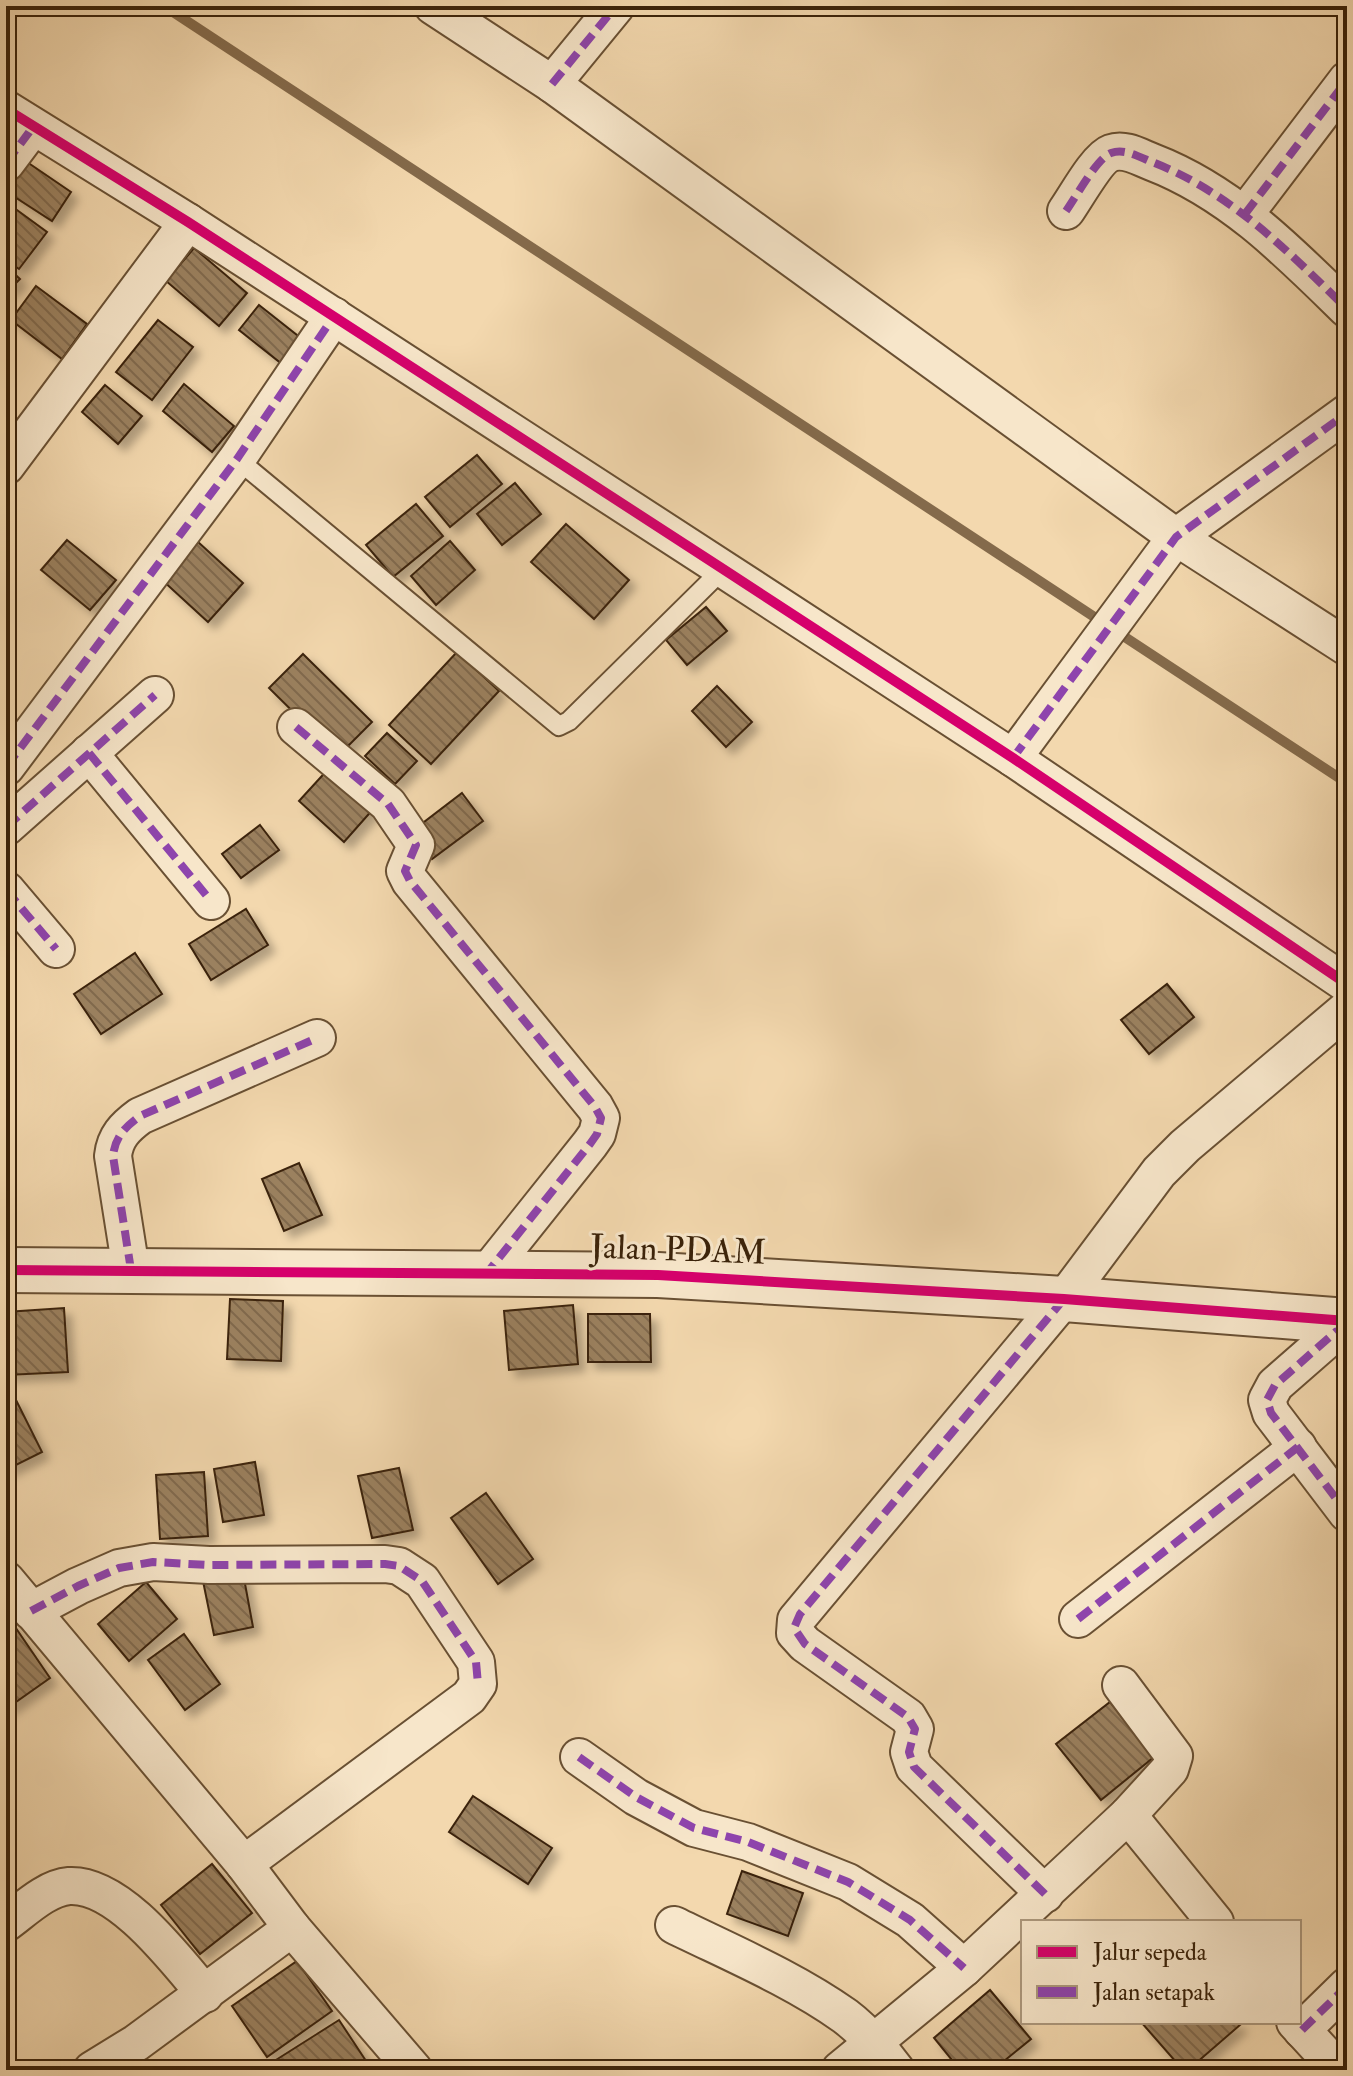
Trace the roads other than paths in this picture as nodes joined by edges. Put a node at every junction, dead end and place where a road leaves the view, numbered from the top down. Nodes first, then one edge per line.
1 (433, 6) edge
2 (616, 6) edge
3 (1347, 80) edge
4 (552, 84) junction
5 (19, 118) edge
6 (6, 163) edge
7 (1066, 211) dead end
8 (1245, 214) junction
9 (188, 222) junction
10 (1347, 309) edge
11 (334, 316) junction
12 (1347, 413) edge
13 (237, 459) junction
14 (6, 466) edge
15 (1176, 537) junction
16 (723, 569) junction
17 (1347, 647) edge
18 (155, 695) dead end
19 (296, 727) dead end
20 (89, 753) junction
21 (1013, 758) junction
22 (6, 767) edge
23 (6, 827) edge
24 (6, 890) edge
25 (211, 901) dead end
26 (56, 949) dead end
27 (1347, 984) edge
28 (1347, 1009) edge
29 (317, 1038) dead end
30 (6, 1270) edge
31 (131, 1270) junction
32 (487, 1273) junction
33 (1064, 1299) junction
34 (1347, 1321) edge
35 (1298, 1447) junction
36 (1347, 1513) edge
37 (6, 1580) edge
38 (31, 1611) junction
39 (1078, 1619) dead end
40 (1121, 1685) dead end
41 (579, 1757) dead end
42 (1128, 1815) junction
43 (244, 1864) junction
44 (1045, 1894) junction
45 (1213, 1920) edge
46 (6, 1923) edge
47 (674, 1925) dead end
48 (292, 1928) junction
49 (964, 1968) junction
50 (1347, 1986) edge
51 (205, 1994) junction
52 (1301, 2024) edge
53 (1298, 2026) edge
54 (885, 2056) edge
55 (92, 2070) edge
56 (414, 2070) edge
57 (840, 2070) edge
58 (1339, 2070) edge

1 - 4 street
2 - 4 street
3 - 8 street
4 - 15 street
5 - 6 street
5 - 9 street
7 - 8 street
8 - 10 street
9 - 11 street
9 - 14 street
11 - 13 street
11 - 16 street
12 - 15 street
13 - 16 lane
13 - 22 street
15 - 17 street
15 - 21 street
16 - 21 street
18 - 20 street
19 - 32 street
20 - 23 street
20 - 25 street
21 - 27 street
24 - 26 street
28 - 33 street
29 - 31 street
30 - 31 street, Jalan PDAM
31 - 32 street, Jalan PDAM
32 - 33 street, Jalan PDAM
33 - 34 street, Jalan PDAM
33 - 44 street
34 - 35 street
35 - 36 street
35 - 39 street
37 - 38 street
38 - 43 street
38 - 43 street
40 - 42 street
41 - 49 street
42 - 44 street
42 - 45 street
43 - 48 street
44 - 49 street
46 - 51 street
47 - 54 street
48 - 51 street
48 - 56 street
49 - 54 street
50 - 52 street
51 - 55 street
53 - 58 street
54 - 57 street

